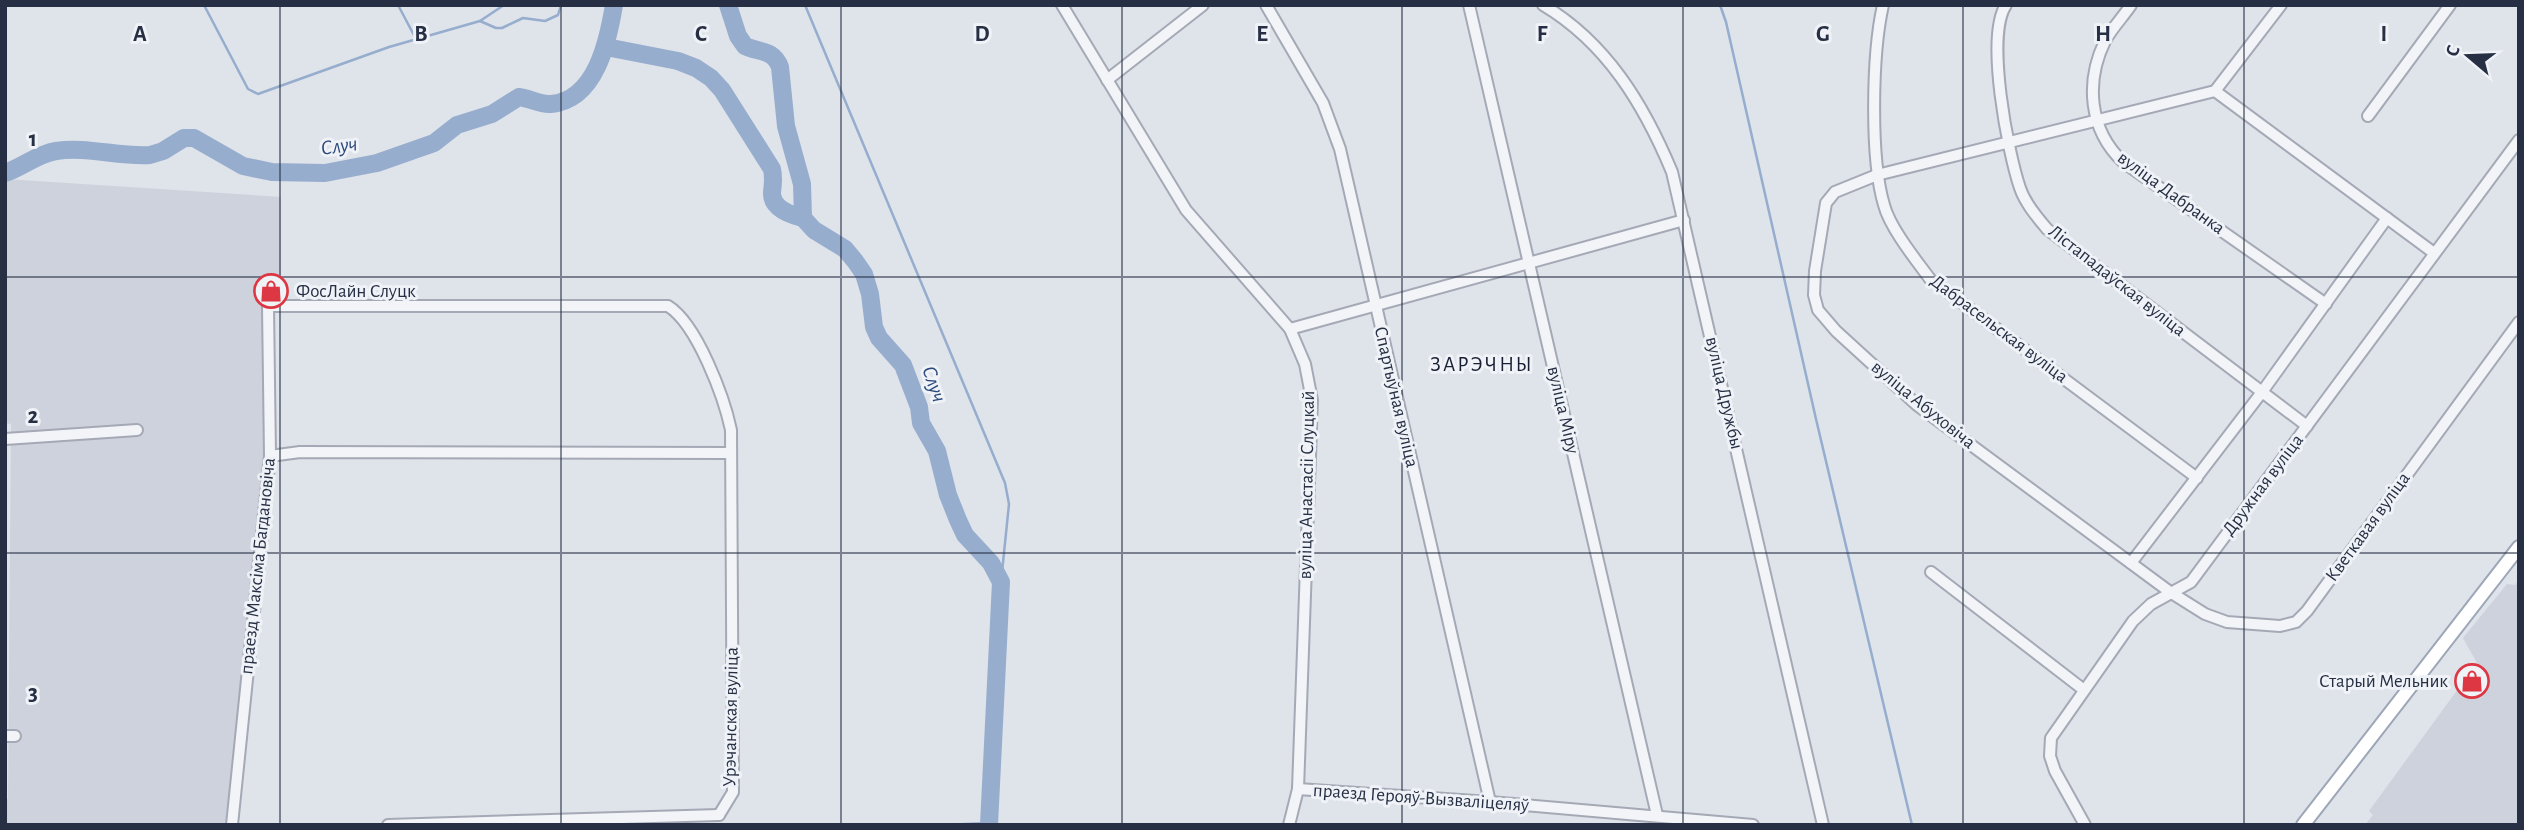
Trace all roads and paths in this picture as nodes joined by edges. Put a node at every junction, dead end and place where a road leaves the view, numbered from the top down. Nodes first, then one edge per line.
1 (1062, 5) edge
2 (1203, 5) edge
3 (1266, 5) edge
4 (1469, 5) edge
5 (1543, 5) edge
6 (1883, 5) edge
7 (2006, 5) edge
8 (2131, 5) edge
9 (2281, 5) edge
10 (2450, 5) edge
11 (1107, 80) junction
12 (2215, 91) junction
13 (2368, 116) dead end
14 (2095, 120) junction
15 (2519, 140) edge
16 (2009, 142) junction
17 (1877, 175) junction
18 (2387, 218) junction
19 (1684, 220) junction
20 (2434, 253) junction
21 (1529, 263) junction
22 (2326, 304) junction
23 (1374, 305) junction
24 (268, 306) joint
25 (2519, 322) edge
26 (1290, 329) junction
27 (2262, 392) junction
28 (2307, 426) junction
29 (137, 430) dead end
30 (5, 439) edge
31 (730, 453) junction
32 (270, 456) junction
33 (2197, 478) junction
34 (2519, 547) edge
35 (2131, 563) junction
36 (1931, 572) dead end
37 (2170, 592) junction
38 (2084, 690) junction
39 (1298, 789) junction
40 (1490, 802) junction
41 (1657, 816) junction
42 (720, 820) edge
43 (232, 825) edge
44 (388, 825) edge
45 (1289, 825) edge
46 (1753, 825) edge
47 (1823, 825) edge
48 (2085, 825) edge
49 (2303, 825) edge

1 - 11 street, вуліца Анастасіі Слуцкай
2 - 11 street
3 - 23 street, Спартыўная вуліца
4 - 21 street, вуліца Міру
5 - 19 street, вуліца Дружбы
6 - 17 street, Дабрасельская вуліца
7 - 16 street, Лістападаўская вуліца
8 - 14 street, вуліца Дабранка
9 - 12 street
10 - 13 street
11 - 26 street, вуліца Анастасіі Слуцкай
12 - 14 street, вуліца Абуховіча
12 - 18 street
14 - 16 street, вуліца Абуховіча
14 - 22 street, вуліца Дабранка
15 - 20 street, Дружная вуліца
16 - 17 street, вуліца Абуховіча
16 - 27 street, Лістападаўская вуліца
17 - 33 street, Дабрасельская вуліца
17 - 35 street, вуліца Абуховіча
18 - 20 street
18 - 22 street
19 - 21 street
19 - 47 street, вуліца Дружбы
20 - 28 street, Дружная вуліца
21 - 23 street
21 - 41 street, вуліца Міру
22 - 27 street
23 - 26 street
23 - 40 street, Спартыўная вуліца
24 - 31 street, Урэчанская вуліца
24 - 32 street, праезд Максіма Багдановіча
25 - 37 street, Кветкавая вуліца
26 - 39 street, вуліца Анастасіі Слуцкай
27 - 28 street, Лістападаўская вуліца
27 - 33 street
28 - 37 street, Дружная вуліца
29 - 30 street
31 - 32 street
31 - 42 street, Урэчанская вуліца
32 - 43 street, праезд Максіма Багдановіча
33 - 35 street
34 - 49 main road
35 - 37 street, вуліца Абуховіча
36 - 38 street
37 - 38 street, Дружная вуліца
38 - 48 street, Дружная вуліца
39 - 40 street, праезд Герояў-Вызваліцеляў
39 - 45 street, вуліца Анастасіі Слуцкай
40 - 41 street, праезд Герояў-Вызваліцеляў
41 - 46 street, праезд Герояў-Вызваліцеляў
42 - 44 street, Урэчанская вуліца

